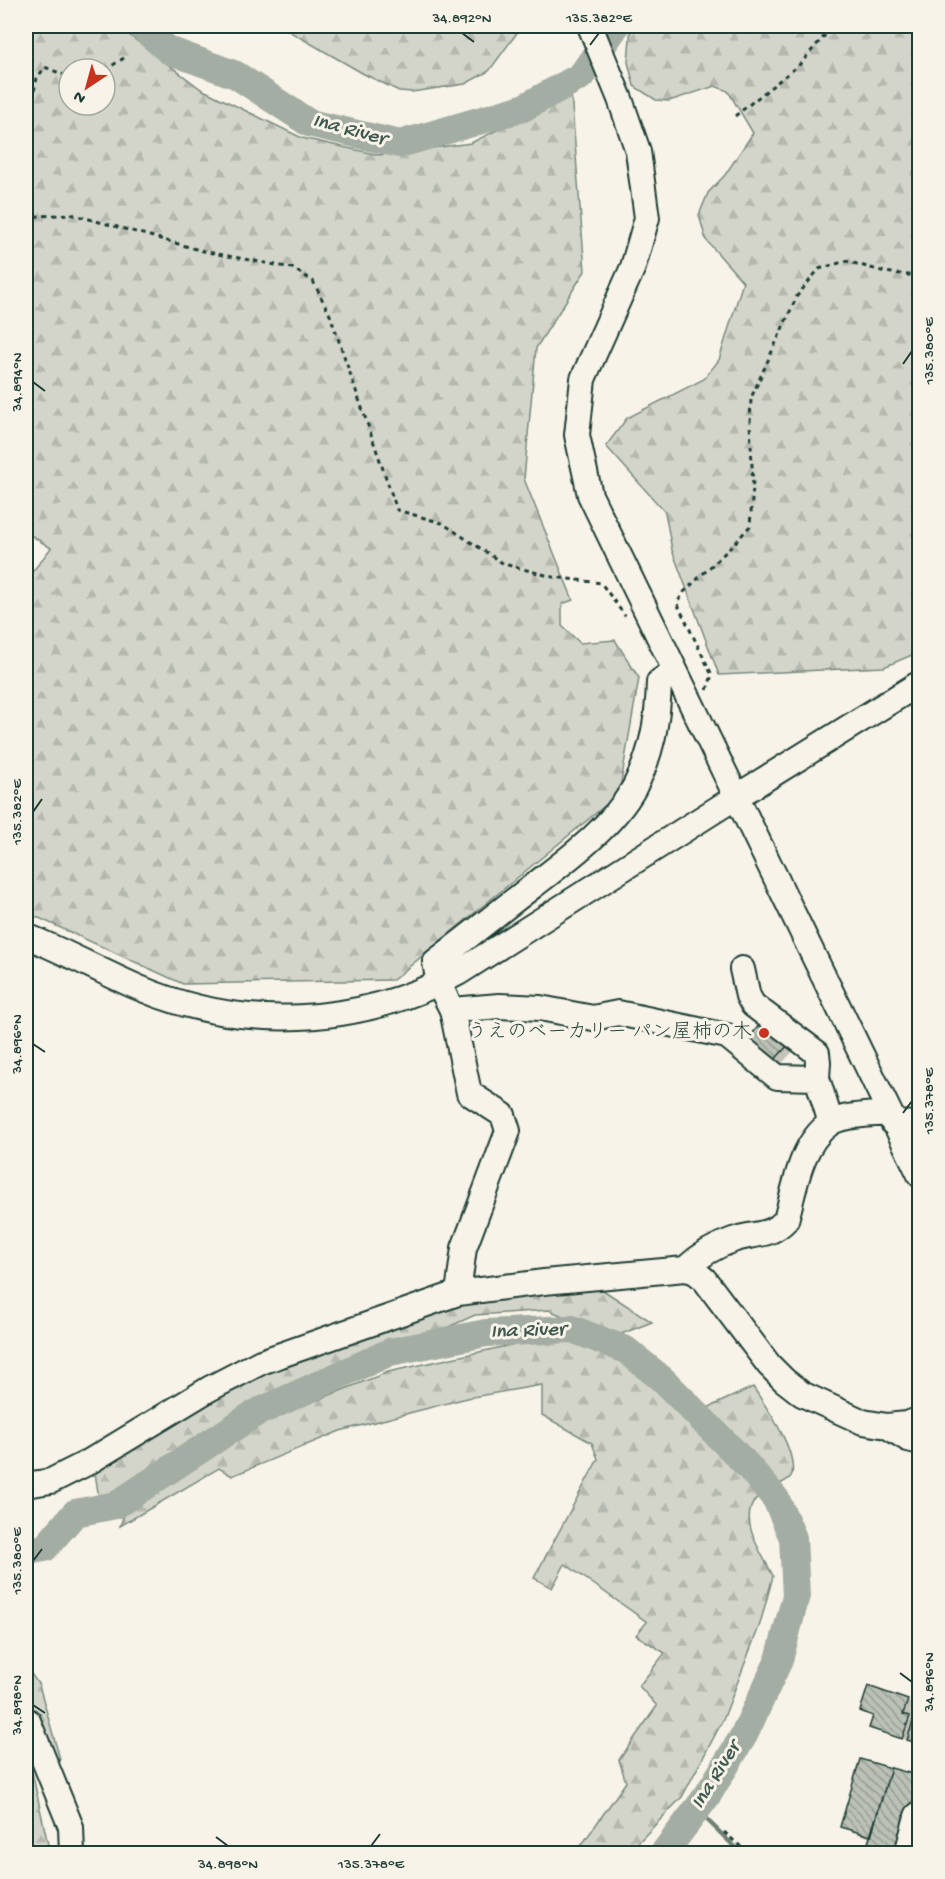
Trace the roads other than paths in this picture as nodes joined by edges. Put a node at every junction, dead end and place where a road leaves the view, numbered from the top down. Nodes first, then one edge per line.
1 (590, 26) edge
2 (675, 670) junction
3 (920, 683) edge
4 (736, 797) junction
5 (26, 936) edge
6 (742, 969) dead end
7 (439, 984) junction
8 (452, 1010) junction
9 (817, 1078) junction
10 (891, 1118) junction
11 (831, 1123) junction
12 (920, 1124) edge
13 (920, 1175) edge
14 (685, 1269) junction
15 (458, 1293) junction
16 (920, 1419) edge
17 (887, 1426) junction
18 (920, 1442) edge
19 (26, 1485) edge
20 (26, 1720) edge
21 (920, 1817) edge
22 (72, 1854) edge
23 (909, 1854) edge

1 - 2 street
2 - 4 street
2 - 7 street
3 - 4 street
4 - 7 street
4 - 10 street
5 - 7 street
6 - 9 street
7 - 8 street
8 - 9 street
8 - 15 street
9 - 11 street
10 - 11 street
10 - 12 street
10 - 13 street
11 - 14 street
14 - 15 street
14 - 17 street
15 - 19 street
16 - 17 street
17 - 18 street
20 - 22 street
21 - 23 main road

